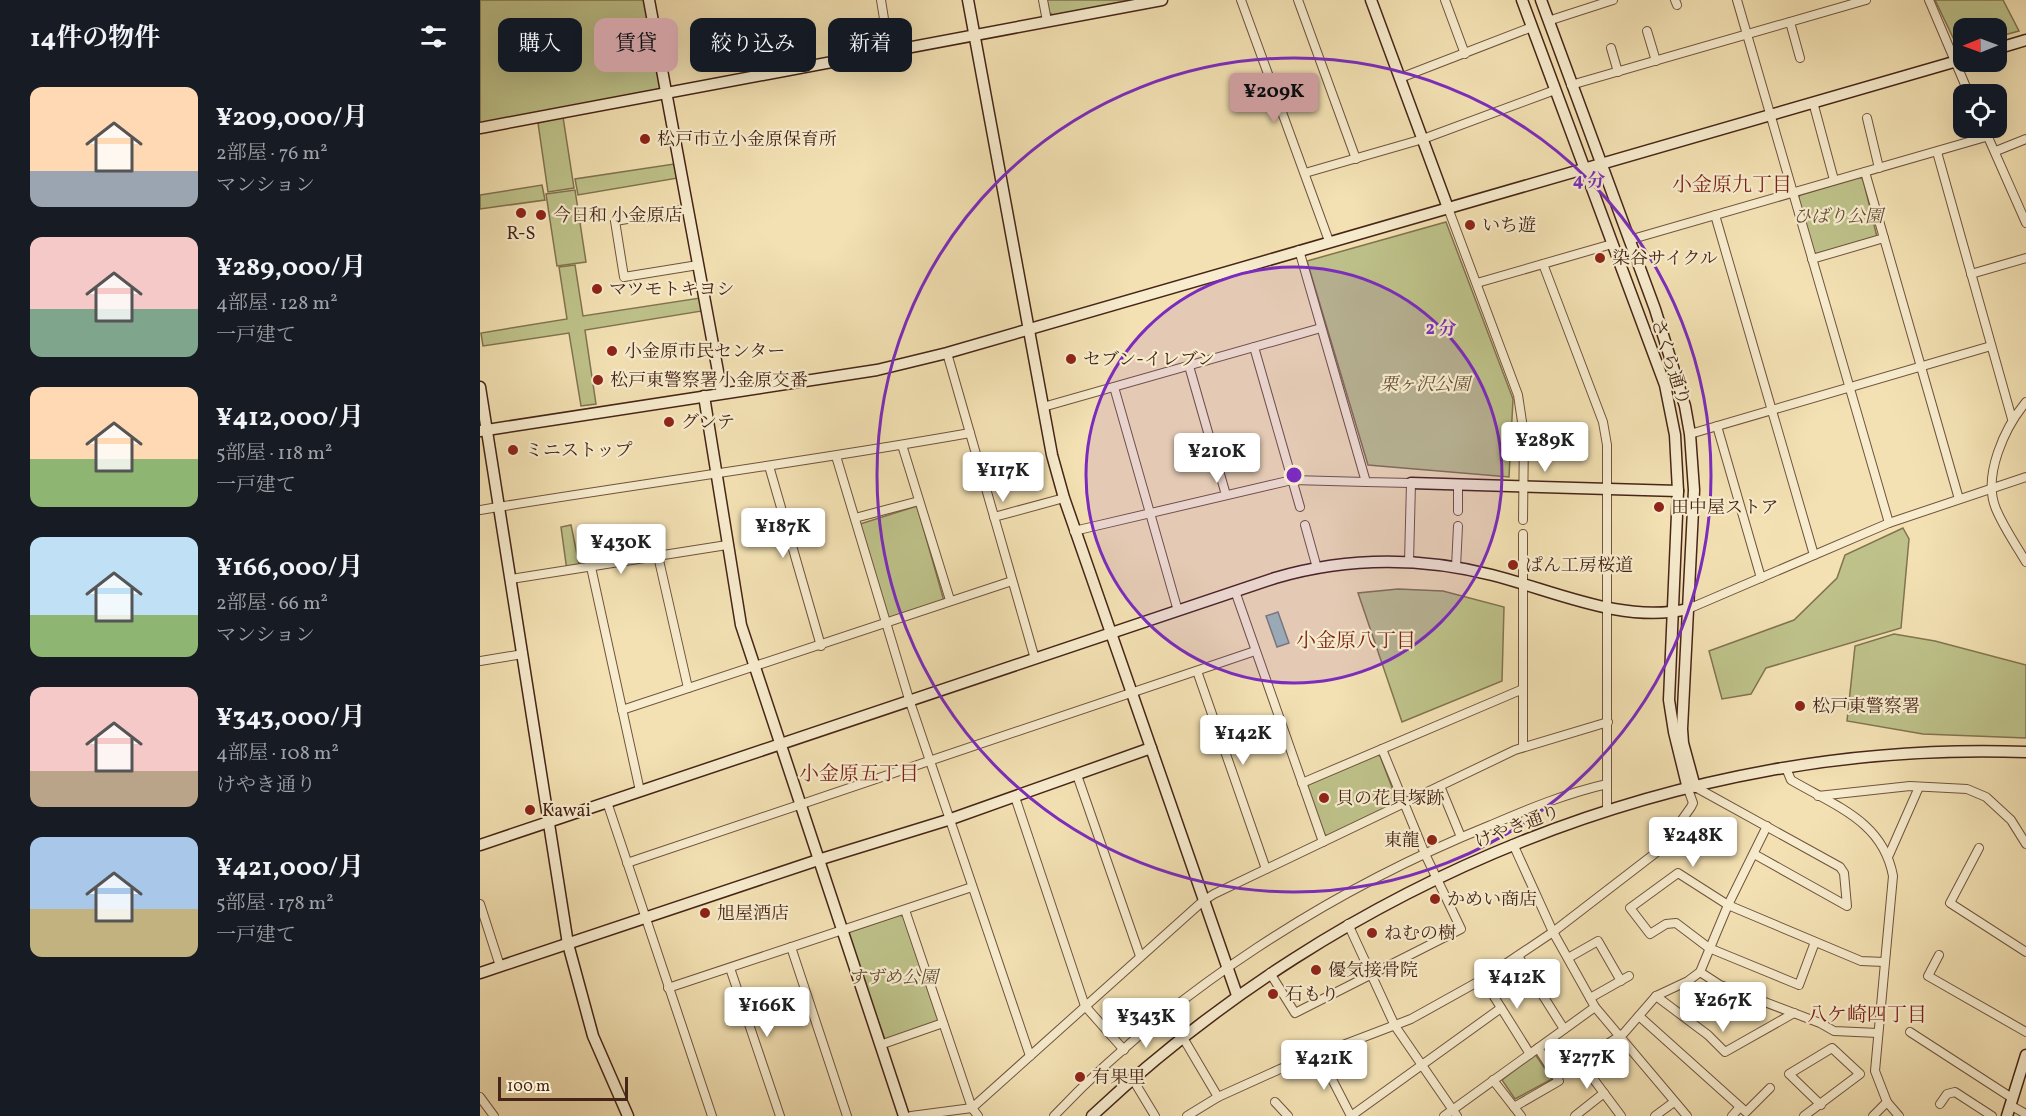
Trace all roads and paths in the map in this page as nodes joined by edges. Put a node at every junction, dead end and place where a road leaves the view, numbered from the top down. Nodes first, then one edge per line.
1 (649, 0) edge
2 (881, 0) edge
3 (968, 0) edge
4 (1043, 0) edge
5 (1162, 0) edge
6 (1241, 0) edge
7 (1298, 0) edge
8 (1371, 0) edge
9 (1445, 0) edge
10 (1522, 0) edge
11 (1540, 0) edge
12 (1613, 0) edge
13 (1737, 0) edge
14 (1866, 0) edge
15 (1929, 0) edge
16 (884, 18) edge
17 (1047, 21) junction
18 (1548, 21) junction
19 (1790, 22) junction
20 (1532, 27) junction
21 (1647, 31) dead end
22 (975, 35) junction
23 (1747, 35) junction
24 (2026, 40) edge
25 (912, 46) edge
26 (2007, 46) edge
27 (1611, 48) dead end
28 (1953, 48) edge
29 (1465, 54) junction
30 (1800, 58) dead end
31 (1656, 61) junction
32 (828, 62) edge
33 (1953, 62) edge
34 (1618, 72) junction
35 (1400, 78) junction
36 (1571, 85) junction
37 (1555, 90) junction
38 (667, 93) junction
39 (1814, 102) junction
40 (1770, 115) junction
41 (1867, 118) dead end
42 (480, 128) edge
43 (1982, 138) edge
44 (1990, 138) edge
45 (1423, 139) junction
46 (2026, 140) edge
47 (1996, 151) junction
48 (1937, 152) junction
49 (1356, 159) junction
50 (1600, 163) junction
51 (1584, 167) junction
52 (1879, 168) junction
53 (1865, 172) junction
54 (1305, 173) junction
55 (1834, 180) junction
56 (1792, 192) junction
57 (1448, 208) junction
58 (688, 209) junction
59 (1715, 215) junction
60 (2026, 223) edge
61 (1884, 238) junction
62 (1629, 240) junction
63 (1329, 241) junction
64 (1612, 244) junction
65 (1299, 250) junction
66 (2026, 258) edge
67 (1812, 259) junction
68 (1544, 264) junction
69 (698, 265) junction
70 (1971, 274) junction
71 (1477, 283) junction
72 (1028, 328) junction
73 (1321, 328) junction
74 (1991, 346) junction
75 (1254, 347) junction
76 (947, 353) junction
77 (1189, 366) junction
78 (1921, 366) junction
79 (480, 387) edge
80 (1114, 387) junction
81 (1849, 387) junction
82 (722, 393) junction
83 (704, 396) junction
84 (2026, 402) edge
85 (1043, 407) junction
86 (1773, 409) junction
87 (2012, 418) junction
88 (1717, 426) junction
89 (484, 430) edge
90 (970, 433) junction
91 (1690, 434) junction
92 (1675, 435) junction
93 (902, 445) junction
94 (837, 456) junction
95 (769, 466) junction
96 (716, 472) junction
97 (2026, 477) edge
98 (1292, 480) junction
99 (1366, 482) junction
100 (1410, 483) junction
101 (1458, 484) junction
102 (1523, 486) junction
103 (1608, 489) junction
104 (1991, 489) junction
105 (1678, 491) junction
106 (1226, 495) junction
107 (1064, 498) junction
108 (1959, 499) junction
109 (919, 501) junction
110 (499, 507) junction
111 (1300, 507) dead end
112 (480, 510) edge
113 (1458, 511) dead end
114 (1150, 513) junction
115 (855, 518) junction
116 (994, 518) junction
117 (1523, 520) dead end
118 (1889, 523) junction
119 (1305, 525) dead end
120 (1458, 526) dead end
121 (1074, 531) junction
122 (1523, 534) dead end
123 (727, 545) junction
124 (1814, 555) junction
125 (658, 556) junction
126 (1409, 562) junction
127 (2026, 562) edge
128 (591, 567) junction
129 (1456, 567) junction
130 (1317, 568) junction
131 (1761, 578) junction
132 (511, 579) junction
133 (1012, 581) junction
134 (1523, 584) junction
135 (1235, 591) junction
136 (950, 600) junction
137 (1607, 608) junction
138 (1688, 609) junction
139 (1178, 610) junction
140 (1671, 613) junction
141 (887, 621) junction
142 (1111, 634) junction
143 (821, 646) junction
144 (1255, 651) junction
145 (523, 654) junction
146 (1035, 659) junction
147 (480, 661) edge
148 (754, 666) junction
149 (1197, 671) junction
150 (688, 688) junction
151 (1523, 689) junction
152 (1131, 693) junction
153 (909, 699) junction
154 (622, 710) junction
155 (1608, 722) junction
156 (780, 744) junction
157 (1523, 747) junction
158 (1150, 748) junction
159 (1382, 749) junction
160 (2026, 752) edge
161 (930, 761) junction
162 (1786, 768) junction
163 (1077, 775) junction
164 (1302, 783) junction
165 (1607, 784) junction
166 (1440, 786) junction
167 (1919, 787) junction
168 (1692, 788) junction
169 (640, 791) junction
170 (1818, 796) junction
171 (1015, 797) junction
172 (607, 802) junction
173 (1404, 803) junction
174 (800, 804) junction
175 (1607, 810) junction
176 (951, 819) junction
177 (548, 822) junction
178 (1767, 826) junction
179 (1461, 837) junction
180 (1323, 842) junction
181 (1513, 844) junction
182 (2026, 844) edge
183 (480, 845) edge
184 (1979, 848) dead end
185 (1425, 854) junction
186 (1754, 854) junction
187 (1889, 855) junction
188 (818, 860) junction
189 (627, 863) junction
190 (1266, 869) junction
191 (1436, 877) junction
192 (972, 887) junction
193 (1203, 901) junction
194 (480, 904) edge
195 (1728, 905) junction
196 (905, 910) junction
197 (482, 914) edge
198 (645, 918) junction
199 (1348, 924) junction
200 (842, 930) junction
201 (1553, 932) junction
202 (1815, 942) junction
203 (568, 944) junction
204 (791, 947) junction
205 (1709, 948) junction
206 (2026, 952) edge
207 (1939, 955) dead end
208 (1140, 956) junction
209 (1518, 956) junction
210 (1568, 958) junction
211 (1884, 962) junction
212 (500, 966) junction
213 (730, 968) junction
214 (1227, 969) junction
215 (1700, 972) junction
216 (480, 973) edge
217 (1270, 973) junction
218 (1370, 975) junction
219 (1629, 976) dead end
220 (1483, 979) junction
221 (1621, 981) junction
222 (668, 988) junction
223 (1237, 995) junction
224 (1656, 996) junction
225 (1590, 998) junction
226 (1085, 1006) junction
227 (1595, 1007) junction
228 (1501, 1008) junction
229 (1794, 1013) junction
230 (1639, 1016) junction
231 (943, 1023) junction
232 (1395, 1026) junction
233 (1564, 1029) junction
234 (1910, 1032) dead end
235 (2026, 1032) edge
236 (1878, 1033) junction
237 (1182, 1036) junction
238 (1618, 1036) junction
239 (880, 1045) junction
240 (1538, 1048) junction
241 (1571, 1049) dead end
242 (1124, 1050) junction
243 (1319, 1054) junction
244 (1530, 1054) junction
245 (2026, 1055) edge
246 (1030, 1056) junction
247 (1582, 1061) junction
248 (1422, 1066) junction
249 (2023, 1077) edge
250 (1132, 1078) junction
251 (1493, 1080) junction
252 (1770, 1088) dead end
253 (1604, 1093) junction
254 (1218, 1097) junction
255 (482, 1102) edge
256 (1275, 1102) dead end
257 (1674, 1102) junction
258 (1887, 1102) junction
259 (1940, 1104) dead end
260 (1821, 1105) junction
261 (2009, 1106) edge
262 (1514, 1107) junction
263 (1740, 1107) junction
264 (972, 1108) junction
265 (1454, 1113) edge
266 (2026, 1114) edge
267 (494, 1116) edge
268 (628, 1116) edge
269 (712, 1116) edge
270 (780, 1116) edge
271 (848, 1116) edge
272 (904, 1116) edge
273 (911, 1116) edge
274 (978, 1116) edge
275 (1054, 1116) edge
276 (1092, 1116) edge
277 (1155, 1116) edge
278 (1188, 1116) edge
279 (1288, 1116) edge
280 (1444, 1116) edge
281 (1521, 1116) edge
282 (1575, 1116) edge
283 (1621, 1116) edge
284 (1654, 1116) edge
285 (1687, 1116) edge
286 (1732, 1116) edge
287 (1804, 1116) edge
288 (1873, 1116) edge
289 (1899, 1116) edge
290 (1992, 1116) edge

1 - 38 street
2 - 16 street
3 - 22 street
4 - 17 street
5 - 17 street
6 - 54 street
7 - 49 street
8 - 35 street
9 - 29 street
10 - 20 street, さくら通り
11 - 18 street, さくら通り
12 - 18 street
13 - 23 street
14 - 19 street
15 - 28 street
17 - 22 street
18 - 20 street
18 - 36 street, さくら通り
19 - 23 street
19 - 30 street
20 - 29 street
20 - 37 street, さくら通り
21 - 31 street
22 - 25 street
22 - 72 street
23 - 31 street
23 - 40 street
24 - 26 street
27 - 34 street
29 - 35 street
31 - 34 street
32 - 38 street
33 - 39 street
34 - 36 street
35 - 45 street
36 - 50 street, さくら通り
37 - 45 street
37 - 51 street, さくら通り
38 - 42 street
38 - 58 street
39 - 40 street
39 - 55 street
40 - 50 street
40 - 56 street
41 - 52 street
43 - 48 street
44 - 47 street
45 - 49 street
45 - 57 street
46 - 47 street
47 - 60 street
48 - 52 street
48 - 70 street
49 - 54 street
50 - 51 street
50 - 62 street, さくら通り
51 - 57 street
51 - 64 street, さくら通り
52 - 53 street
53 - 55 street
53 - 61 street
54 - 63 street
55 - 56 street
56 - 59 street
56 - 67 street
57 - 63 street
57 - 71 street
58 - 69 street
58 - 69 street
59 - 62 street
59 - 86 street
61 - 67 street
61 - 78 street
62 - 91 street, さくら通り
63 - 65 street
64 - 68 street
64 - 92 street, さくら通り
65 - 72 street
65 - 73 street
66 - 70 street
67 - 81 street
68 - 71 street
68 - 103 street
69 - 82 street
70 - 74 street
71 - 102 street
72 - 76 street
72 - 85 street
73 - 75 street
73 - 99 street
74 - 78 street
74 - 87 street
75 - 77 street
75 - 98 street
76 - 82 street
76 - 90 street
77 - 80 street
77 - 106 street
78 - 81 street
78 - 108 street
79 - 89 street
80 - 85 street
80 - 114 street
81 - 86 street
81 - 118 street
82 - 83 street
83 - 89 street
83 - 96 street
84 - 87 street
85 - 107 street
86 - 88 street
86 - 124 street
87 - 104 street
88 - 91 street
88 - 131 street
89 - 110 street
90 - 93 street
90 - 116 street
91 - 92 street
91 - 138 street, さくら通り
92 - 105 street, さくら通り
93 - 94 street
93 - 109 street
94 - 95 street
94 - 115 street
95 - 96 street
95 - 143 street
96 - 110 street
96 - 123 street
97 - 104 street
98 - 99 street
98 - 106 street
98 - 111 street
99 - 100 street
100 - 101 street
100 - 126 street
101 - 102 street
101 - 113 street
102 - 103 street
102 - 117 street
103 - 105 street
103 - 137 street
104 - 108 street
104 - 127 street
105 - 140 street, さくら通り
106 - 114 street
107 - 116 street
107 - 121 street
108 - 118 street
109 - 115 street
109 - 136 street
110 - 112 street
110 - 132 street
114 - 121 street
114 - 139 street
115 - 141 street
116 - 133 street
118 - 124 street
119 - 130 street
120 - 129 street
121 - 142 street
122 - 134 street
123 - 125 street
123 - 148 street
124 - 131 street
125 - 128 street
125 - 150 street
126 - 129 street
126 - 130 street
128 - 132 street
128 - 154 street
129 - 134 street
130 - 135 street
131 - 138 street
132 - 145 street
133 - 136 street
133 - 146 street
134 - 137 street
134 - 151 street
135 - 139 street
135 - 144 street
136 - 141 street
137 - 140 street
137 - 155 street
138 - 140 street
138 - 168 street, さくら通り
139 - 142 street
140 - 168 street, さくら通り
141 - 143 street
141 - 153 street
142 - 146 street
142 - 152 street
143 - 148 street
144 - 149 street
144 - 164 street
145 - 147 street
145 - 177 street
146 - 153 street
148 - 150 street
148 - 156 street
149 - 152 street
149 - 190 street
150 - 154 street
151 - 157 street
151 - 159 street
152 - 158 street
152 - 161 street
153 - 156 street
153 - 161 street
154 - 169 street
155 - 157 street
155 - 165 street
156 - 169 street
156 - 174 street
157 - 166 street
158 - 163 street
158 - 193 street
159 - 164 street
159 - 173 street
160 - 162 street, けやき通り
161 - 174 street
161 - 176 street
162 - 168 street, けやき通り
162 - 170 street
163 - 171 street
163 - 208 street
164 - 180 street
165 - 175 street
165 - 179 street
166 - 173 street
166 - 179 street
167 - 170 street
167 - 182 street
167 - 187 street
168 - 175 street, けやき通り
168 - 178 street
168 - 201 street
169 - 172 street
170 - 187 street
171 - 176 street
171 - 226 street
172 - 177 street
172 - 189 street
173 - 180 street
173 - 185 street
174 - 188 street
174 - 189 street
175 - 181 street, けやき通り
176 - 188 street
176 - 192 street
177 - 183 street
177 - 203 street
178 - 186 street
178 - 186 street
179 - 185 street
180 - 190 street
181 - 191 street, けやき通り
181 - 201 street
184 - 206 street
185 - 191 street
185 - 214 street
186 - 195 street
187 - 211 street
188 - 198 street
188 - 200 street
189 - 198 street
190 - 193 street
191 - 199 street, けやき通り
191 - 218 street
192 - 196 street
192 - 246 street
193 - 208 street
193 - 214 street
194 - 197 street
195 - 202 street
195 - 205 street
195 - 205 street
196 - 200 street
196 - 231 street
197 - 212 street
198 - 203 street
198 - 222 street
199 - 217 street, けやき通り
199 - 218 street
200 - 204 street
200 - 239 street
201 - 209 street
201 - 210 street
202 - 205 street
202 - 211 street
203 - 212 street
203 - 268 street
204 - 213 street
204 - 271 street
205 - 215 street
207 - 235 street
208 - 226 street
209 - 220 street
209 - 233 street
210 - 221 street
210 - 225 street
211 - 236 street
212 - 216 street
213 - 222 street
213 - 270 street
214 - 223 street
214 - 242 street
215 - 224 street
215 - 229 street
217 - 218 street
217 - 223 street, けやき通り
218 - 232 street
219 - 221 street
220 - 228 street
220 - 232 street
221 - 225 street
222 - 269 street
223 - 237 street, けやき通り
224 - 229 street
224 - 230 street
225 - 227 street
226 - 242 street
226 - 246 street
227 - 233 street
227 - 238 street
228 - 244 street
228 - 248 street
229 - 236 street
230 - 238 street
230 - 263 street
231 - 239 street
231 - 264 street
232 - 243 street
232 - 248 street
233 - 240 street
234 - 261 street
236 - 258 street
237 - 250 street, けやき通り
237 - 254 street
238 - 247 street
238 - 257 street
239 - 272 street
240 - 244 street
240 - 262 street
241 - 247 street
242 - 275 street
243 - 248 street
243 - 254 street
244 - 251 street
245 - 249 street
246 - 264 street
247 - 253 street
248 - 265 street
249 - 261 street
250 - 276 street, けやき通り
250 - 277 street
251 - 262 street
251 - 265 street
252 - 263 street
253 - 282 street
253 - 283 street
254 - 278 street
255 - 267 street
256 - 279 street
257 - 284 street
257 - 285 street
258 - 288 street
258 - 289 street
259 - 290 street
260 - 260 street
260 - 287 street
261 - 266 street
262 - 281 street
263 - 286 street
264 - 273 street
264 - 274 street
265 - 280 street

